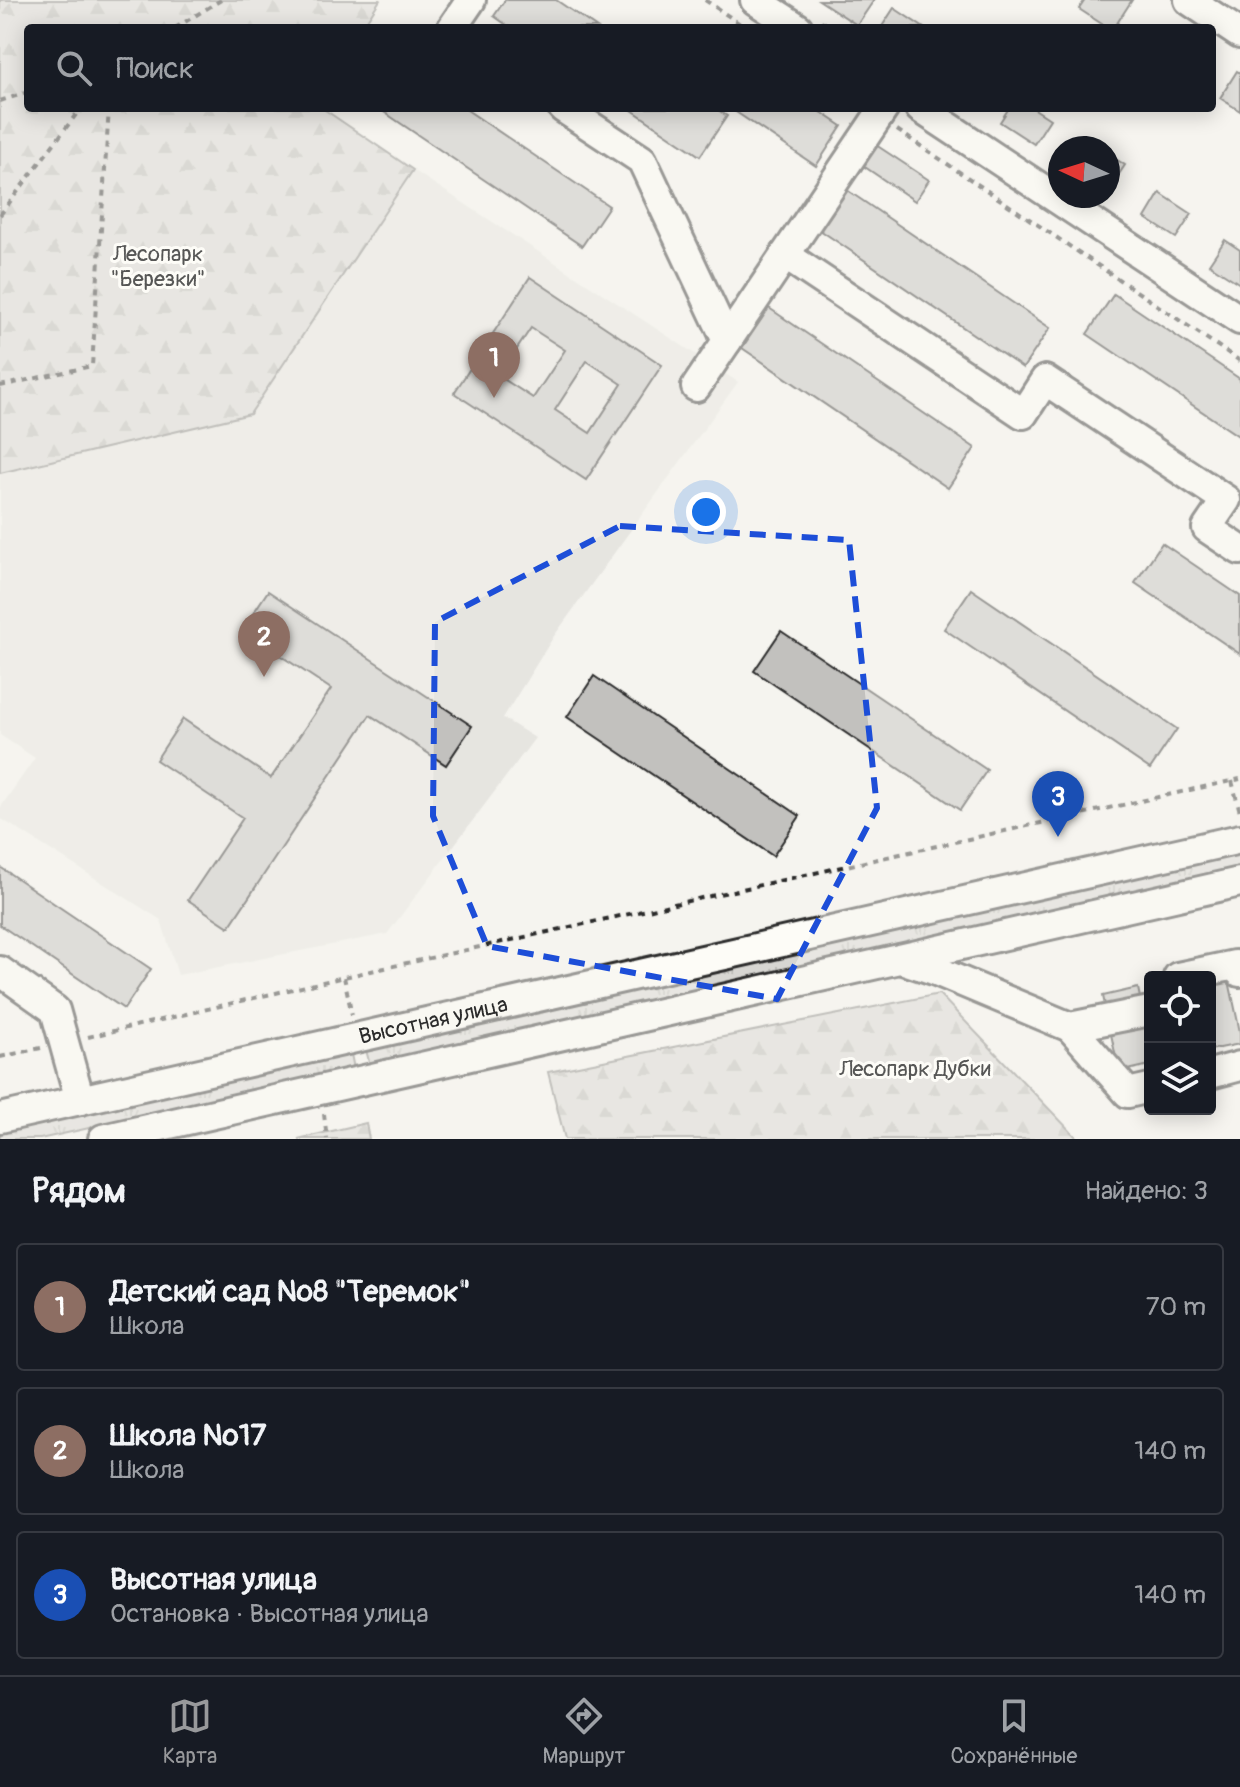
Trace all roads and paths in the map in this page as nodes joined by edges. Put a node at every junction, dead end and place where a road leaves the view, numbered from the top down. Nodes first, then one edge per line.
1 (221, 0) edge
2 (471, 0) edge
3 (705, 0) edge
4 (755, 0) edge
5 (1189, 0) edge
6 (182, 24) edge
7 (455, 24) edge
8 (740, 24) edge
9 (792, 24) edge
10 (1240, 34) edge
11 (24, 93) edge
12 (0, 101) edge
13 (78, 112) edge
14 (109, 112) edge
15 (569, 112) edge
16 (926, 112) edge
17 (881, 113) edge
18 (0, 215) edge
19 (785, 255) junction
20 (1240, 320) edge
21 (727, 341) junction
22 (1240, 361) edge
23 (0, 386) edge
24 (696, 387) dead end
25 (1240, 550) edge
26 (1240, 779) edge
27 (1232, 781) junction
28 (1240, 812) edge
29 (1240, 839) edge
30 (1240, 882) edge
31 (899, 959) junction
32 (0, 971) edge
33 (1206, 971) edge
34 (1240, 972) edge
35 (1144, 1012) edge
36 (1070, 1027) junction
37 (63, 1042) junction
38 (0, 1057) edge
39 (1240, 1066) edge
40 (1216, 1072) edge
41 (1144, 1089) edge
42 (80, 1100) junction
43 (324, 1106) dead end
44 (0, 1118) edge
45 (103, 1139) edge
46 (327, 1139) edge

1 - 6 path
2 - 7 street
3 - 8 path
4 - 9 street
5 - 10 street
11 - 12 path
13 - 18 path
14 - 23 path
15 - 21 street
16 - 20 street
17 - 19 street
17 - 22 path
19 - 21 street
19 - 25 street
21 - 24 street
26 - 27 path
27 - 28 path
27 - 37 path
29 - 42 street, Высотная улица
30 - 31 street, Высотная улица
31 - 36 street
31 - 45 street, Высотная улица
32 - 37 street
33 - 34 street
35 - 36 street
36 - 41 street
37 - 38 path
37 - 42 street
39 - 40 street
42 - 44 street, Высотная улица
43 - 46 path

